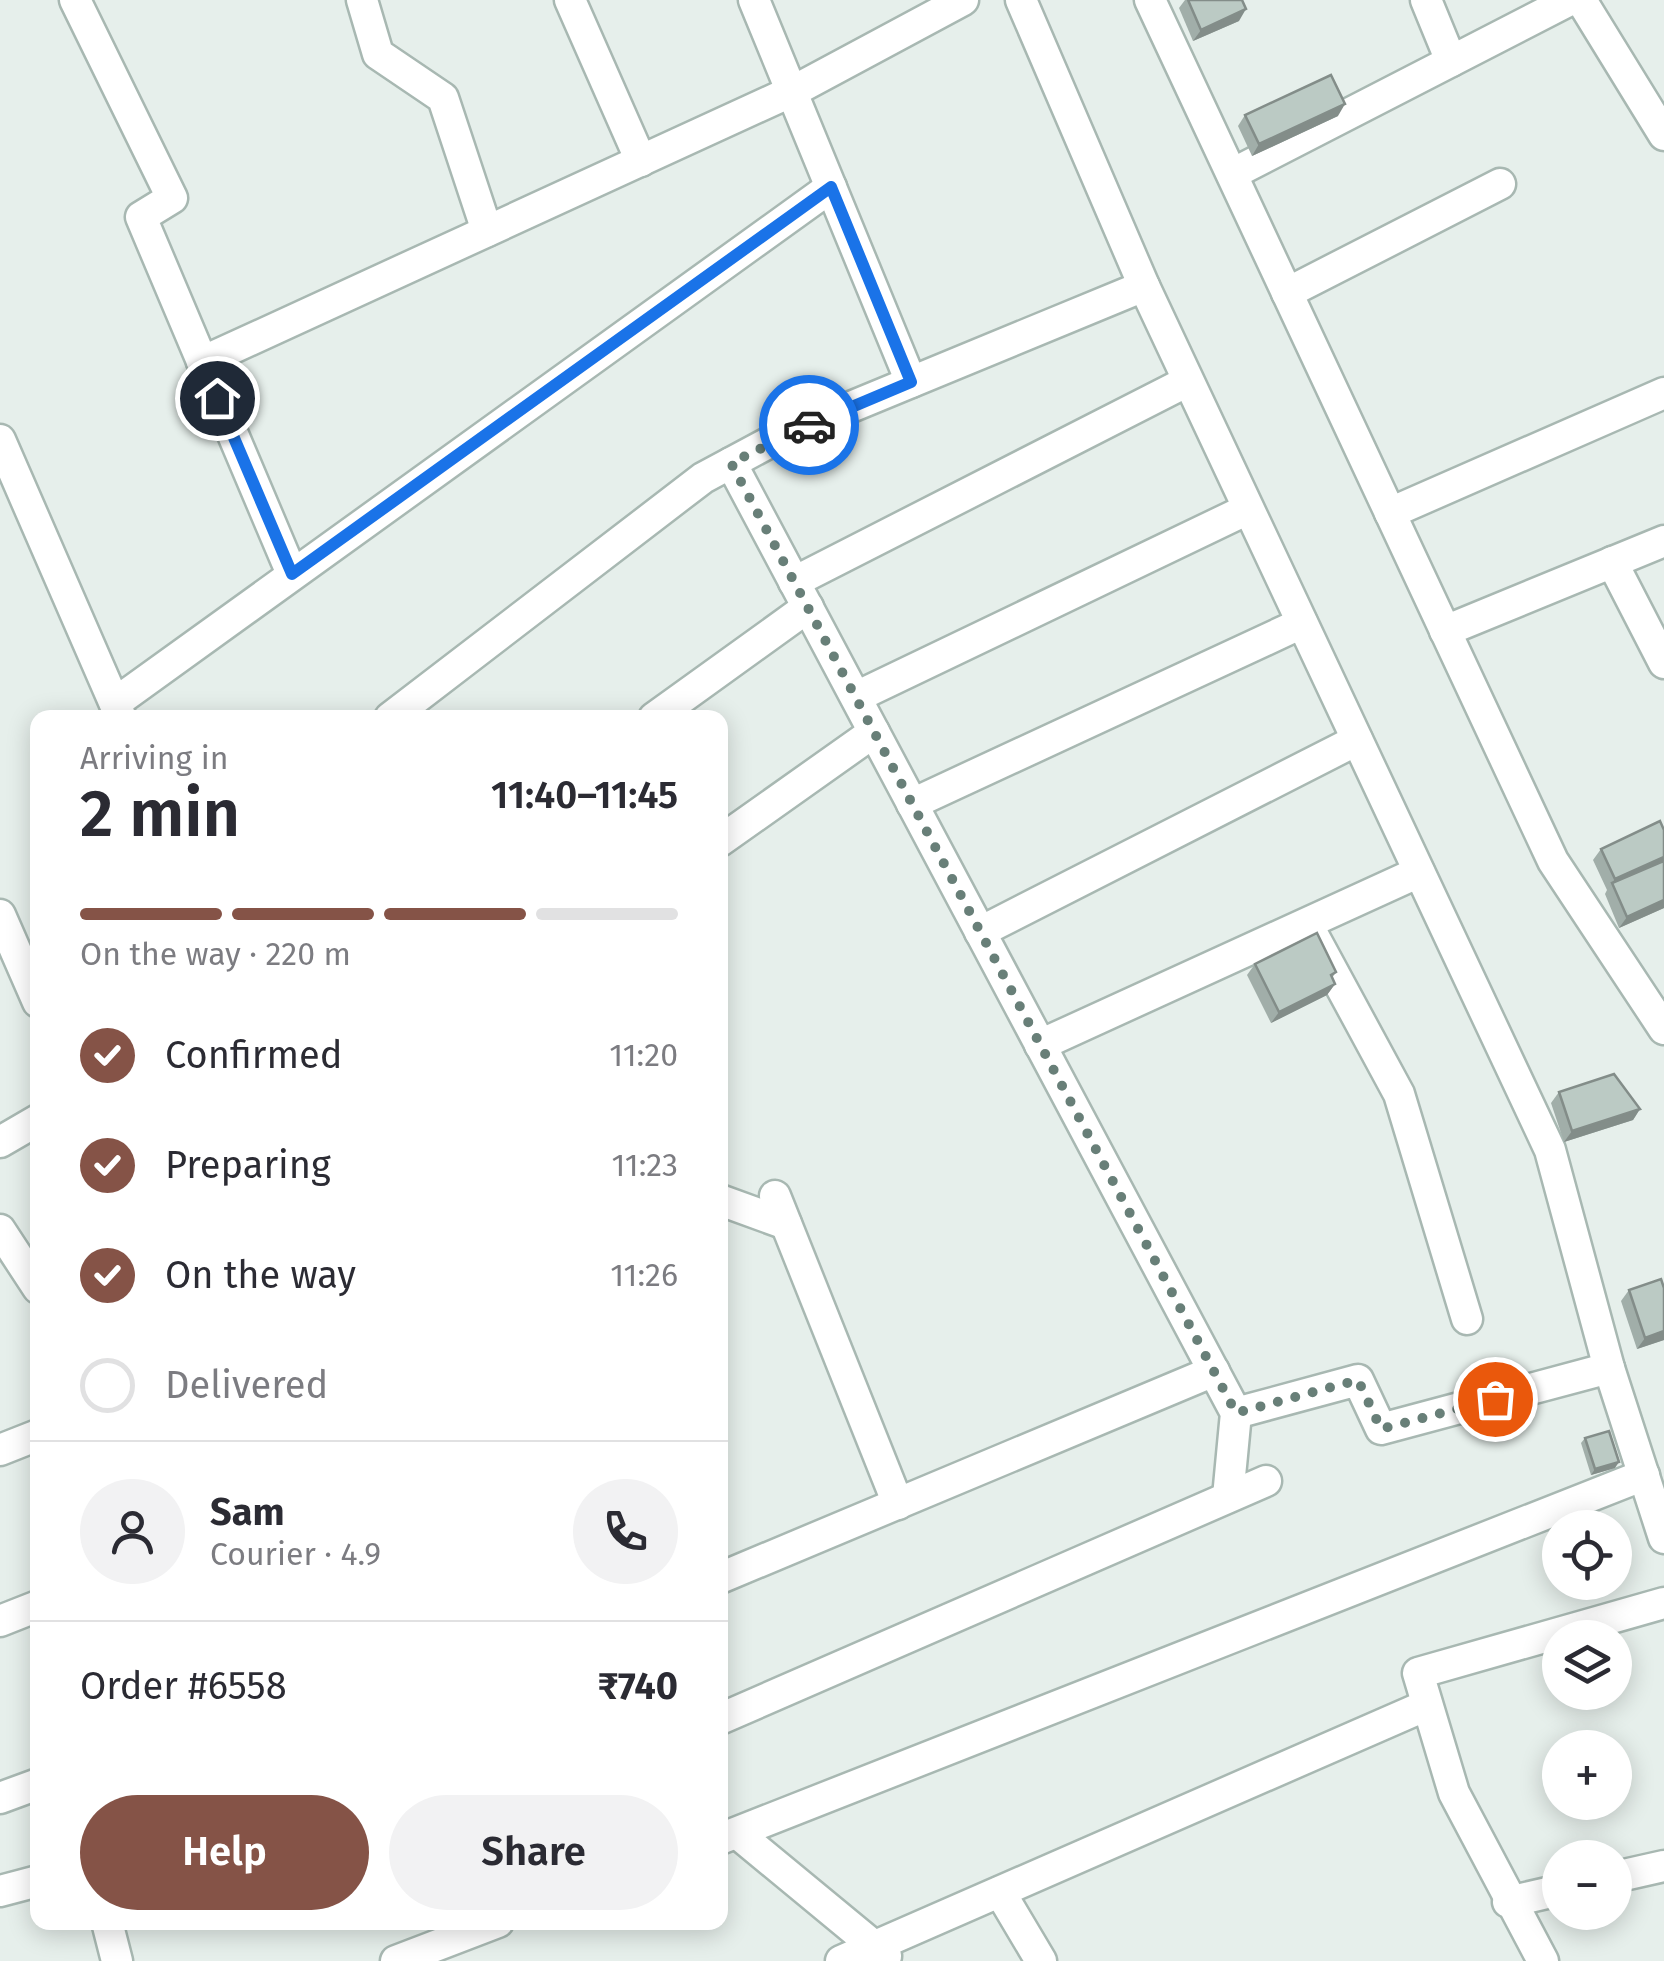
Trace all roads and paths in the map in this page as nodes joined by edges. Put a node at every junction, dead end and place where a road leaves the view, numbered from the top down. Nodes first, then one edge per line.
1 (75, 0) edge
2 (362, 0) edge
3 (570, 0) edge
4 (754, 0) edge
5 (963, 0) edge
6 (1021, 0) edge
7 (1150, 0) edge
8 (1426, 0) edge
9 (1570, 0) edge
10 (1581, 0) edge
11 (1450, 62) junction
12 (792, 91) junction
13 (1664, 136) edge
14 (642, 161) junction
15 (1232, 174) junction
16 (1500, 184) dead end
17 (831, 187) junction
18 (488, 231) junction
19 (1144, 286) junction
20 (1287, 293) junction
21 (202, 362) junction
22 (1188, 380) junction
23 (911, 382) junction
24 (1664, 393) edge
25 (0, 440) edge
26 (731, 463) junction
27 (1248, 509) junction
28 (1390, 514) junction
29 (1664, 541) edge
30 (1612, 562) junction
31 (292, 574) junction
32 (801, 594) junction
33 (1302, 624) junction
34 (1445, 631) junction
35 (1664, 663) edge
36 (856, 698) junction
37 (118, 710) edge
38 (400, 710) edge
39 (663, 710) edge
40 (874, 732) junction
41 (1357, 740) junction
42 (912, 804) junction
43 (728, 835) edge
44 (1419, 872) junction
45 (0, 915) edge
46 (1306, 924) junction
47 (980, 932) junction
48 (30, 984) edge
49 (1664, 1030) edge
50 (1040, 1045) junction
51 (30, 1125) edge
52 (0, 1142) edge
53 (728, 1201) edge
54 (0, 1230) edge
55 (30, 1276) edge
56 (1467, 1319) dead end
57 (1609, 1368) junction
58 (1214, 1371) junction
59 (1236, 1413) junction
60 (30, 1438) edge
61 (0, 1450) edge
62 (1644, 1475) junction
63 (1266, 1481) dead end
64 (1228, 1498) junction
65 (898, 1504) junction
66 (1664, 1538) edge
67 (728, 1575) edge
68 (1664, 1603) edge
69 (30, 1609) edge
70 (0, 1621) edge
71 (1427, 1705) junction
72 (728, 1716) edge
73 (30, 1787) edge
74 (0, 1798) edge
75 (728, 1836) edge
76 (1664, 1866) edge
77 (1632, 1873) edge
78 (30, 1883) edge
79 (0, 1891) edge
80 (1000, 1892) junction
81 (1542, 1894) edge
82 (1508, 1902) junction
83 (109, 1930) edge
84 (477, 1930) edge
85 (884, 1954) edge
86 (118, 1961) edge
87 (396, 1961) edge
88 (841, 1961) edge
89 (1042, 1961) edge
90 (1542, 1961) edge

1 - 21 street
2 - 18 street
3 - 14 street
4 - 12 street
5 - 12 street
6 - 19 street
7 - 15 street
8 - 11 street
9 - 11 street
10 - 13 street
11 - 15 street
12 - 14 street
12 - 17 street
14 - 18 street
15 - 20 street
16 - 20 street
17 - 23 street
17 - 31 street
18 - 21 street
19 - 22 street
19 - 23 street
20 - 28 street
21 - 31 street
22 - 27 street
22 - 32 street
23 - 26 street
24 - 28 street
25 - 37 street
26 - 32 street
26 - 38 street
27 - 33 street
27 - 36 street
28 - 34 street
29 - 30 street
30 - 34 street
30 - 35 street
31 - 37 street
32 - 36 street
32 - 39 street
33 - 41 street
33 - 42 street
34 - 49 street
36 - 40 street
40 - 42 street
40 - 43 street
41 - 44 street
41 - 47 street
42 - 47 street
44 - 46 street
44 - 57 street
45 - 48 street
46 - 50 street
46 - 56 street
47 - 50 street
50 - 58 street
51 - 52 street
53 - 65 street
54 - 55 street
57 - 59 street
57 - 62 street
58 - 59 street
58 - 65 street
59 - 64 street
60 - 61 street
62 - 66 street
62 - 75 street
63 - 64 street
64 - 72 street
65 - 67 street
68 - 71 street
69 - 70 street
71 - 80 street
71 - 82 street
73 - 74 street
75 - 85 street
76 - 77 street
78 - 79 street
80 - 85 street
80 - 89 street
81 - 82 street
82 - 90 street
83 - 86 street
84 - 87 street
85 - 88 street

